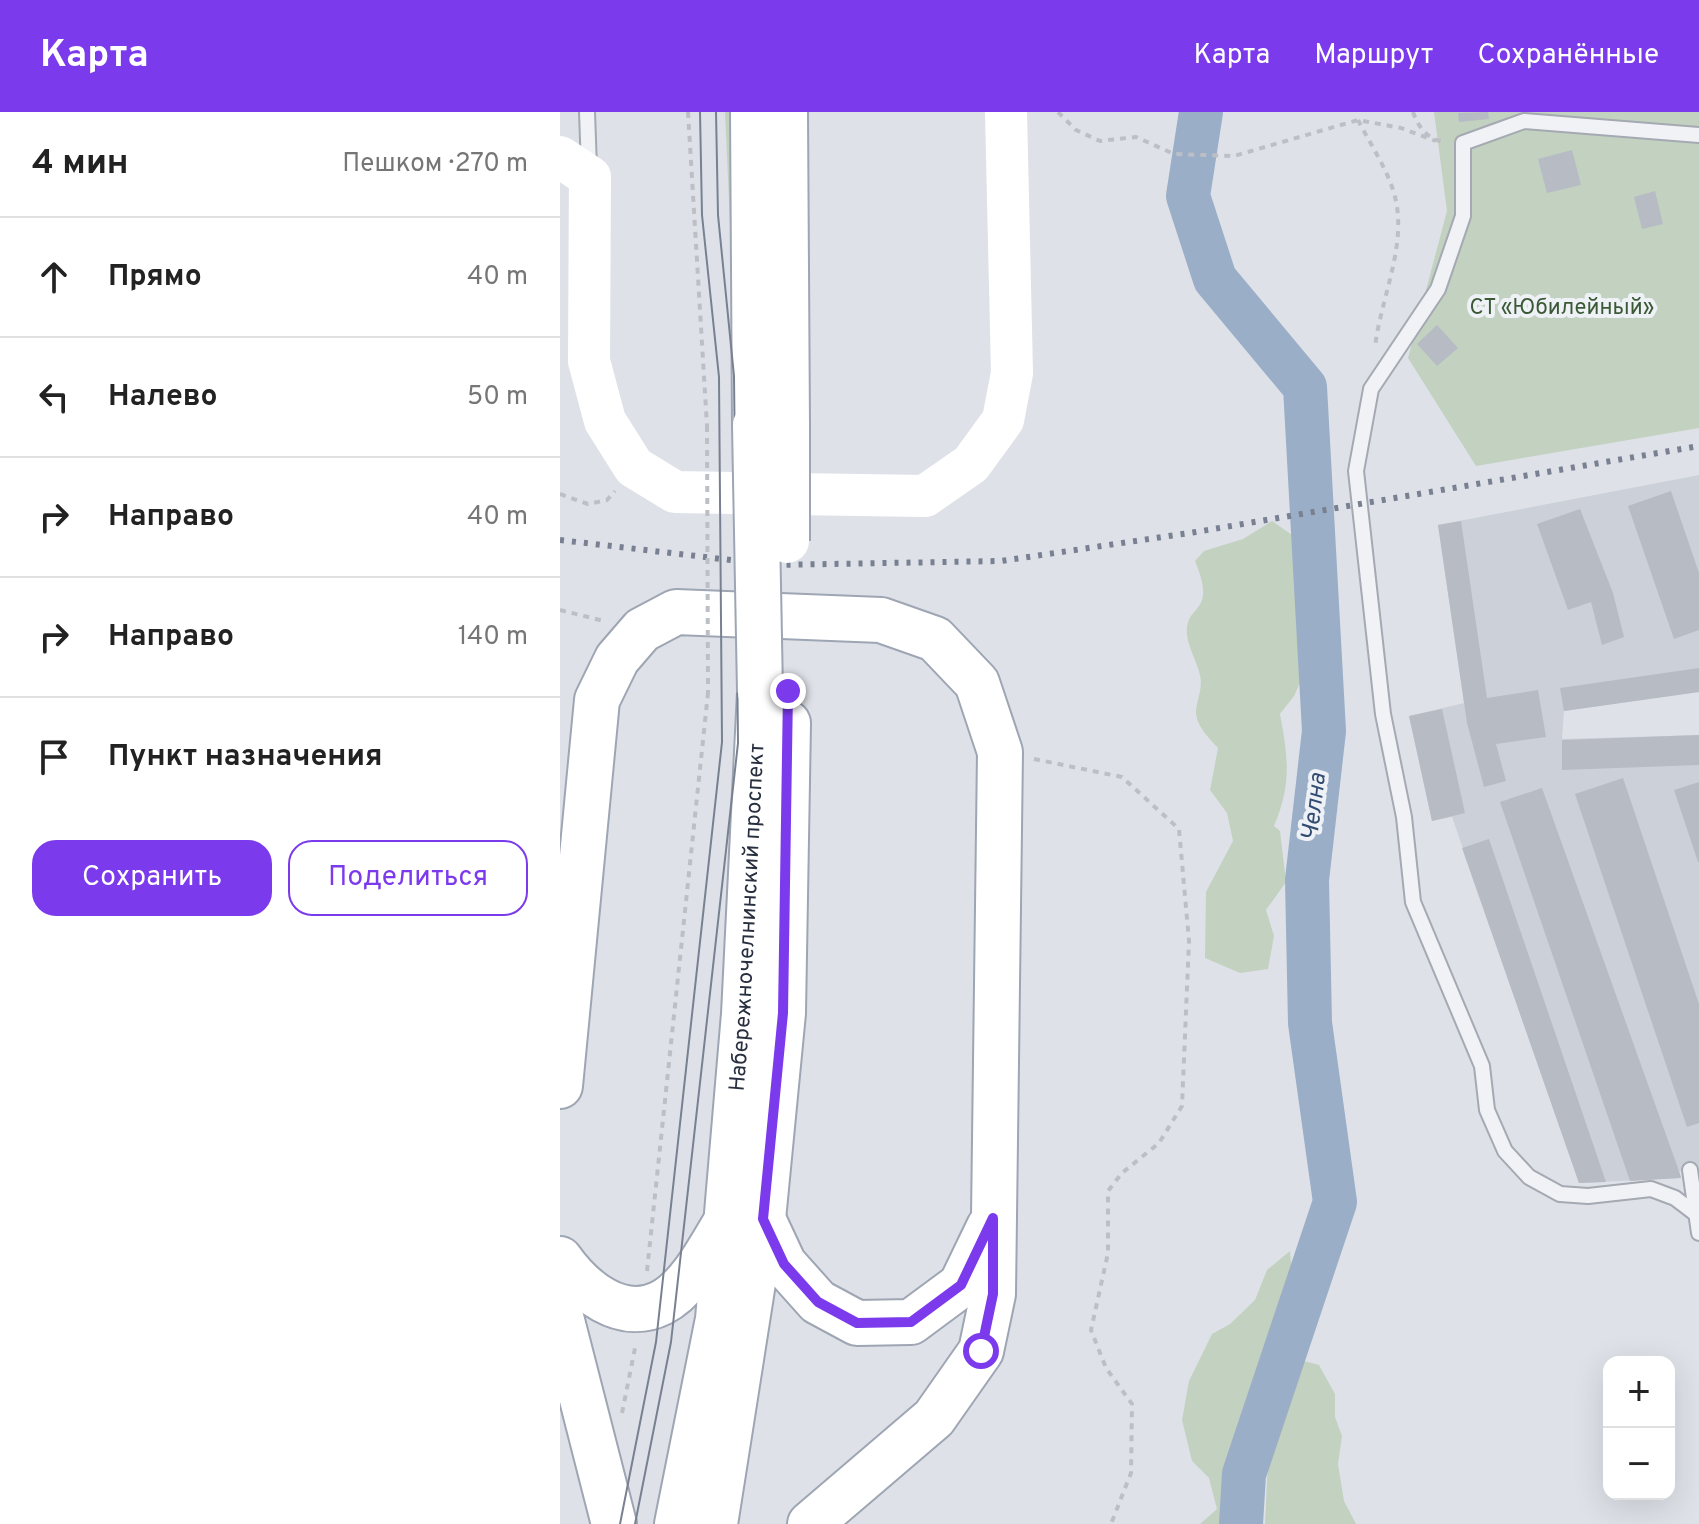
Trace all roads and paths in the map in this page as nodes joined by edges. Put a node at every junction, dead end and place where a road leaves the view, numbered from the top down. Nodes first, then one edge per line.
1 (587, 112) edge
2 (688, 112) edge
3 (753, 112) edge
4 (785, 112) edge
5 (1006, 112) edge
6 (1058, 112) edge
7 (1413, 112) edge
8 (1548, 118) edge
9 (1358, 120) junction
10 (1699, 135) edge
11 (1436, 141) junction
12 (1463, 143) junction
13 (575, 167) edge
14 (1371, 389) junction
15 (771, 425) junction
16 (634, 467) junction
17 (560, 494) edge
18 (562, 612) edge
19 (642, 630) junction
20 (1000, 752) junction
21 (564, 1006) edge
22 (560, 1086) edge
23 (1690, 1170) dead end
24 (1696, 1214) junction
25 (993, 1218) junction
26 (744, 1221) junction
27 (1699, 1233) edge
28 (560, 1259) edge
29 (643, 1307) junction
30 (560, 1313) edge
31 (621, 1415) dead end
32 (614, 1524) edge
33 (677, 1524) edge
34 (715, 1524) edge
35 (810, 1524) edge
36 (1111, 1524) edge

1 - 13 lane
2 - 29 path, bridge
3 - 15 main road, Набережночелнинский проспект
4 - 15 main road, Набережночелнинский проспект
5 - 16 street
6 - 9 path
7 - 11 path
8 - 10 lane
8 - 12 lane
9 - 11 path
9 - 14 path
11 - 12 path
12 - 14 lane
13 - 16 street
14 - 24 lane
15 - 26 main road, Набережночелнинский проспект, bridge
16 - 17 path
18 - 19 path
19 - 20 main road
19 - 21 main road
20 - 25 main road
20 - 36 path
21 - 22 main road
23 - 24 lane
24 - 27 lane
25 - 26 main road
25 - 35 main road
26 - 29 main road
26 - 33 main road, Набережночелнинский проспект
26 - 34 main road, Набережночелнинский проспект
28 - 29 main road
29 - 31 path
30 - 32 main road

